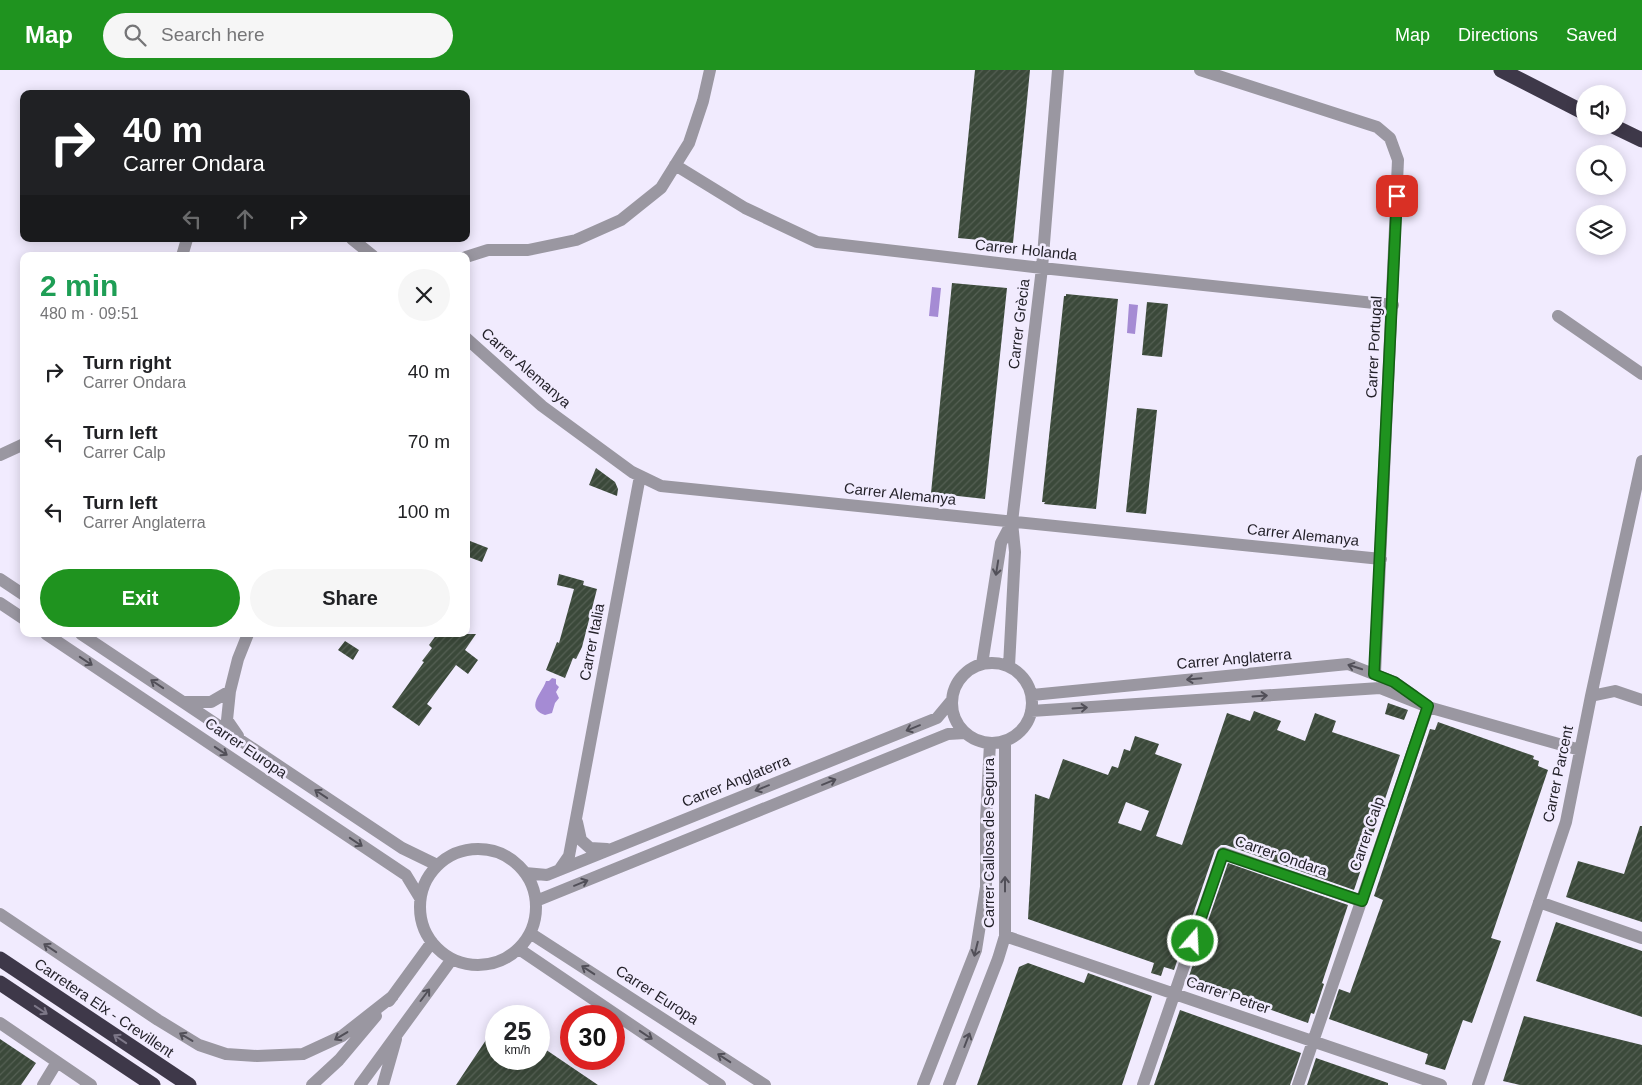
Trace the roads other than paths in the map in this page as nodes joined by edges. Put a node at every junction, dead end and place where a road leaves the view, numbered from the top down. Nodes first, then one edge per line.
1 (710, 70) edge
2 (1058, 70) edge
3 (1200, 70) edge
4 (1501, 70) edge
5 (1576, 108) edge
6 (1626, 132) edge
7 (1642, 140) edge
8 (675, 165) junction
9 (356, 242) edge
10 (368, 252) edge
11 (470, 256) edge
12 (1042, 268) junction
13 (1393, 305) junction
14 (1558, 316) dead end
15 (470, 342) edge
16 (1642, 374) edge
17 (20, 446) edge
18 (0, 455) edge
19 (1642, 461) edge
20 (640, 476) junction
21 (1012, 522) junction
22 (1380, 560) junction
23 (0, 579) edge
24 (20, 592) edge
25 (0, 603) edge
26 (20, 616) edge
27 (50, 637) edge
28 (86, 637) edge
29 (247, 637) edge
30 (982, 664) junction
31 (1009, 666) junction
32 (1374, 674) junction
33 (230, 691) junction
34 (1032, 695) junction
35 (1591, 696) junction
36 (952, 700) junction
37 (1642, 700) edge
38 (184, 702) junction
39 (1428, 706) junction
40 (1031, 712) junction
41 (965, 732) junction
42 (240, 740) junction
43 (1005, 741) junction
44 (990, 743) junction
45 (1580, 750) junction
46 (576, 814) junction
47 (612, 849) junction
48 (437, 864) junction
49 (560, 869) junction
50 (525, 872) junction
51 (420, 898) junction
52 (536, 901) junction
53 (1362, 901) junction
54 (1539, 902) junction
55 (0, 914) edge
56 (530, 933) junction
57 (1005, 936) junction
58 (1642, 938) edge
59 (432, 942) junction
60 (519, 949) junction
61 (0, 959) edge
62 (452, 959) junction
63 (0, 983) edge
64 (1175, 994) junction
65 (393, 996) junction
66 (0, 1023) edge
67 (399, 1030) junction
68 (1313, 1041) junction
69 (57, 1062) junction
70 (43, 1085) edge
71 (91, 1085) edge
72 (153, 1085) edge
73 (190, 1085) edge
74 (312, 1085) edge
75 (360, 1085) edge
76 (383, 1085) edge
77 (720, 1085) edge
78 (765, 1085) edge
79 (922, 1085) edge
80 (949, 1085) edge
81 (1143, 1085) edge
82 (1298, 1085) edge
83 (1441, 1085) edge
84 (1478, 1085) edge

1 - 8 street
2 - 12 street, Carrer Grècia
3 - 13 street, Carrer Portugal
4 - 5 highway
6 - 7 highway
8 - 11 street
8 - 12 street, Carrer Holanda
9 - 10 street
12 - 13 street, Carrer Holanda
12 - 21 street, Carrer Grècia
13 - 22 street, Carrer Portugal
14 - 16 street
15 - 20 street, Carrer Alemanya
17 - 18 street
19 - 35 street, Carrer Parcent
20 - 21 street, Carrer Alemanya
20 - 46 street, Carrer Italia
21 - 22 street, Carrer Alemanya
21 -> 30 street, Carrer Grècia
21 - 31 street, Carrer Grècia
22 - 32 street, Carrer Portugal
23 - 24 street
25 - 26 street
27 -> 51 street, Carrer Europa
38 -> 28 street, Carrer Europa
29 - 33 street
30 - 31 street
30 - 36 street
31 - 34 street
32 -> 34 street, Carrer Anglaterra
32 - 39 street, Carrer Anglaterra
33 - 38 street
33 - 42 street
34 - 40 street
35 - 37 street
35 - 45 street, Carrer Parcent
36 - 41 street
36 -> 47 street, Carrer Anglaterra
38 - 42 street, Carrer Europa
40 -> 39 street
39 - 45 street
39 - 53 street, Carrer Calp
40 - 43 street
41 - 44 street
52 -> 41 street
48 -> 42 street, Carrer Europa
43 - 44 street
57 -> 43 street, Carrer Callosa de Segura
44 -> 79 street, Carrer Callosa de Segura
45 - 54 street, Carrer Parcent
46 - 47 street, Carrer Italia
46 - 49 street, Carrer Italia
47 - 49 street, Carrer Anglaterra
48 - 50 street
48 - 51 street
49 - 50 street, Carrer Anglaterra
50 - 52 street
51 - 59 street
52 - 56 street
53 - 64 street, Carrer Ondara
53 - 68 street, Carrer Calp
54 - 58 street
54 - 84 street, Carrer Parcent
65 -> 55 street
56 - 60 street
78 -> 56 street, Carrer Europa
57 - 64 street, Carrer Petrer
80 -> 57 street, Carrer Callosa de Segura
59 - 62 street
59 - 65 street
60 - 62 street
60 -> 77 street
73 -> 61 highway, Carretera Elx - Crevillent
67 -> 62 street
63 -> 72 highway
64 - 68 street, Carrer Petrer
64 - 81 street, Carrer Ondara
65 - 74 street
66 - 69 street
67 - 75 street
67 - 76 street
68 - 82 street, Carrer Calp
68 - 83 street, Carrer Petrer
69 - 70 street
69 - 71 street

